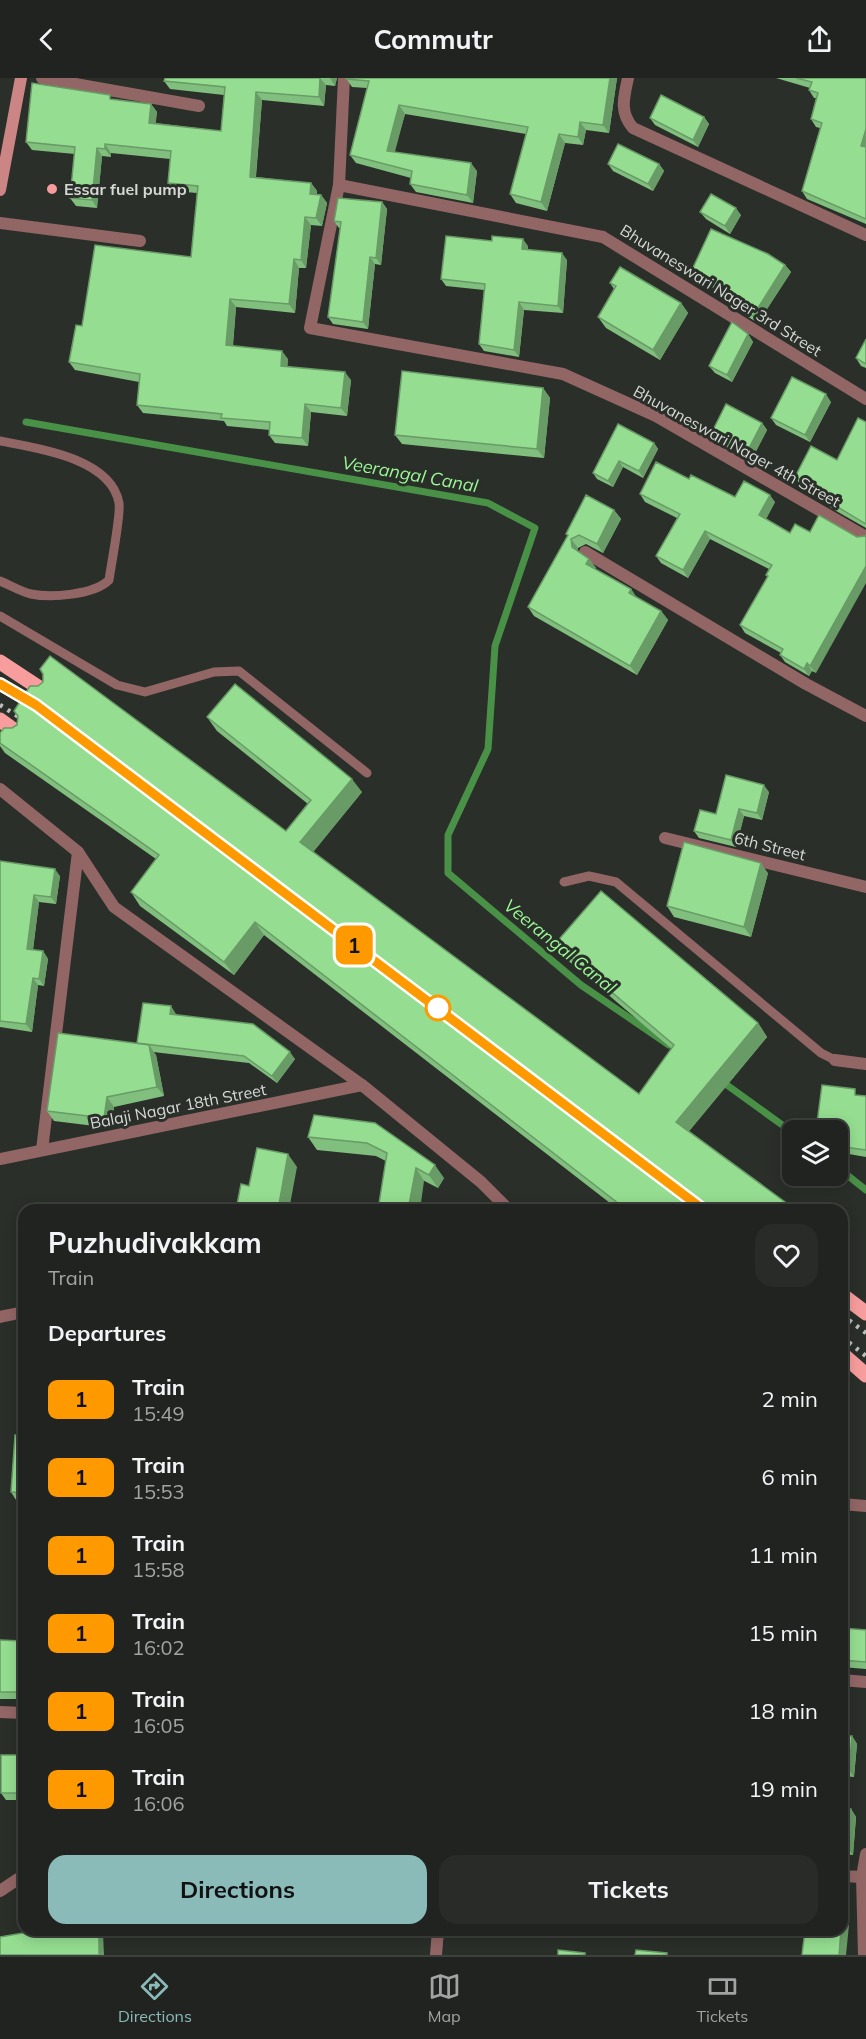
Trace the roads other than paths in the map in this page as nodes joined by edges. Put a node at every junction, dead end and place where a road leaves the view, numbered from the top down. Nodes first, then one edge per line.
1 (21, 78) edge
2 (42, 78) edge
3 (344, 78) edge
4 (628, 78) edge
5 (199, 106) dead end
6 (339, 185) junction
7 (0, 190) edge
8 (0, 223) edge
9 (866, 235) edge
10 (141, 241) dead end
11 (866, 399) edge
12 (0, 441) edge
13 (866, 537) edge
14 (585, 552) edge
15 (0, 581) edge
16 (0, 616) edge
17 (0, 662) edge
18 (44, 691) edge
19 (866, 716) edge
20 (0, 720) edge
21 (18, 733) edge
22 (367, 773) dead end
23 (0, 789) edge
24 (665, 838) dead end
25 (78, 852) junction
26 (564, 882) dead end
27 (866, 887) edge
28 (836, 1060) joint
29 (866, 1064) edge
30 (362, 1085) junction
31 (42, 1150) junction
32 (0, 1159) edge
33 (503, 1204) edge
34 (848, 1300) edge
35 (18, 1313) edge
36 (866, 1313) edge
37 (0, 1317) edge
38 (848, 1359) edge
39 (866, 1375) edge
40 (848, 1504) edge
41 (866, 1506) edge
42 (848, 1680) edge
43 (866, 1682) edge
44 (0, 1712) edge
45 (18, 1713) edge
46 (866, 1854) edge
47 (848, 1876) edge
48 (862, 1877) junction
49 (18, 1879) edge
50 (0, 1891) edge
51 (864, 1901) edge
52 (438, 1936) edge
53 (436, 1955) edge
54 (864, 1955) edge

1 - 7 street
2 - 5 street
3 - 6 street
4 - 9 street
6 - 11 street, Bhuvaneswari Nager 3rd Street
6 - 13 street, Bhuvaneswari Nager 4th Street
8 - 10 street
12 - 15 lane
14 - 19 street
16 - 22 lane
17 - 18 main road
20 - 21 main road
23 - 25 street
24 - 27 street, 6th Street
25 - 30 street
25 - 31 street
26 - 28 lane
28 - 29 street
30 - 31 street, Balaji Nagar 18th Street
30 - 33 street
31 - 32 street, Balaji Nagar 18th Street
34 - 36 main road
35 - 37 street
38 - 39 main road
40 - 41 street
42 - 43 street
44 - 45 street
46 - 48 street
47 - 48 street
48 - 51 street
49 - 50 street
51 - 54 street
52 - 53 street

